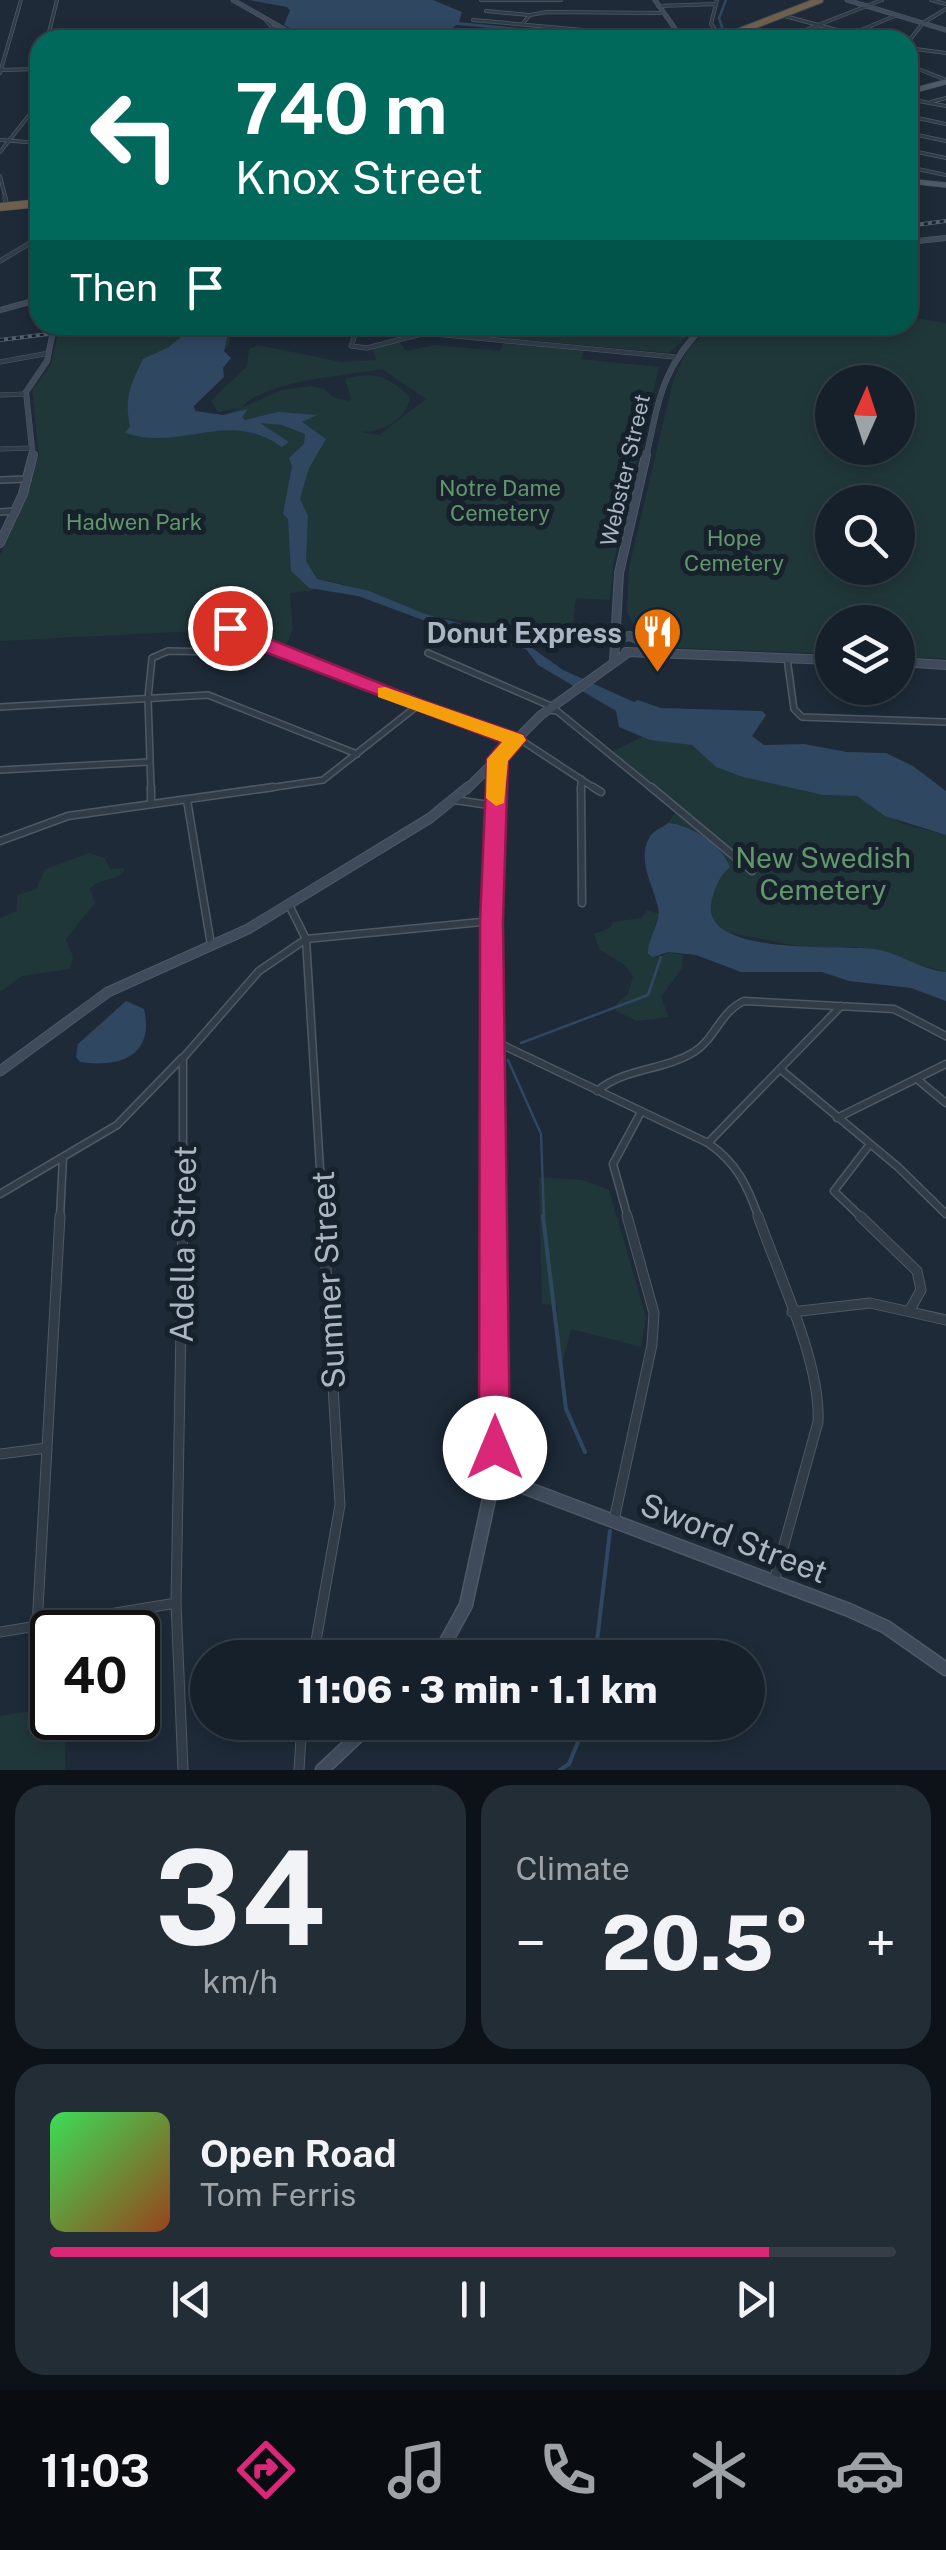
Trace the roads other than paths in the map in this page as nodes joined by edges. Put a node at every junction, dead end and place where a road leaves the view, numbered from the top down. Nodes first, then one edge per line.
1 (22, 0) edge
2 (57, 0) edge
3 (236, 0) edge
4 (481, 0) edge
5 (654, 0) edge
6 (691, 0) edge
7 (820, 0) edge
8 (847, 0) edge
9 (882, 0) edge
10 (931, 0) edge
11 (526, 1) edge
12 (559, 1) edge
13 (716, 2) edge
14 (695, 5) junction
15 (658, 6) junction
16 (866, 6) junction
17 (946, 7) edge
18 (534, 10) dead end
19 (486, 11) dead end
20 (663, 13) junction
21 (630, 14) junction
22 (530, 15) junction
23 (781, 15) junction
24 (896, 15) junction
25 (265, 19) junction
26 (473, 20) dead end
27 (632, 20) dead end
28 (923, 23) junction
29 (522, 24) junction
30 (818, 25) junction
31 (282, 28) junction
32 (50, 30) edge
33 (273, 30) edge
34 (285, 30) edge
35 (599, 30) edge
36 (676, 30) edge
37 (714, 30) edge
38 (742, 30) edge
39 (805, 30) edge
40 (837, 30) edge
41 (861, 30) edge
42 (946, 30) edge
43 (918, 31) edge
44 (918, 48) edge
45 (946, 53) edge
46 (918, 69) edge
47 (0, 71) edge
48 (30, 71) edge
49 (946, 81) edge
50 (918, 89) edge
51 (918, 97) edge
52 (946, 98) edge
53 (930, 103) junction
54 (946, 106) edge
55 (30, 114) edge
56 (918, 118) edge
57 (946, 124) edge
58 (918, 135) edge
59 (0, 140) edge
60 (946, 141) edge
61 (9, 142) junction
62 (30, 143) edge
63 (1, 150) edge
64 (918, 152) edge
65 (946, 158) edge
66 (918, 170) edge
67 (0, 176) edge
68 (946, 176) edge
69 (918, 182) edge
70 (946, 185) edge
71 (30, 204) edge
72 (4, 207) edge
73 (946, 238) edge
74 (919, 241) edge
75 (30, 242) edge
76 (0, 261) edge
77 (30, 302) edge
78 (0, 310) edge
79 (54, 335) edge
80 (355, 335) edge
81 (421, 335) edge
82 (444, 335) edge
83 (696, 335) edge
84 (464, 336) joint
85 (49, 354) junction
86 (674, 356) junction
87 (0, 362) edge
88 (26, 394) junction
89 (0, 395) edge
90 (33, 448) junction
91 (0, 449) edge
92 (28, 479) junction
93 (0, 480) edge
94 (16, 511) junction
95 (0, 512) edge
96 (0, 543) edge
97 (618, 614) junction
98 (230, 628) dead end
99 (239, 635) junction
100 (617, 638) junction
101 (636, 639) junction
102 (616, 649) junction
103 (630, 652) junction
104 (428, 653) dead end
105 (670, 653) junction
106 (786, 658) junction
107 (815, 659) edge
108 (614, 662) junction
109 (915, 663) edge
110 (946, 666) edge
111 (148, 698) junction
112 (417, 706) junction
113 (0, 707) edge
114 (550, 708) junction
115 (946, 722) edge
116 (517, 739) junction
117 (357, 754) junction
118 (498, 759) junction
119 (149, 762) junction
120 (0, 770) edge
121 (581, 778) junction
122 (601, 792) dead end
123 (187, 800) junction
124 (455, 800) junction
125 (151, 804) junction
126 (496, 806) junction
127 (0, 841) edge
128 (752, 871) dead end
129 (582, 902) dead end
130 (292, 903) junction
131 (492, 921) junction
132 (306, 938) junction
133 (211, 945) junction
134 (841, 1006) junction
135 (946, 1036) edge
136 (491, 1040) junction
137 (183, 1058) junction
138 (946, 1064) edge
139 (780, 1069) junction
140 (0, 1071) edge
141 (918, 1080) junction
142 (597, 1091) junction
143 (946, 1102) edge
144 (642, 1112) junction
145 (837, 1118) junction
146 (708, 1143) junction
147 (870, 1144) junction
148 (63, 1158) junction
149 (0, 1194) edge
150 (946, 1214) edge
151 (911, 1308) junction
152 (792, 1312) junction
153 (946, 1320) edge
154 (47, 1448) junction
155 (0, 1454) edge
156 (494, 1476) junction
157 (614, 1522) junction
158 (774, 1582) junction
159 (176, 1603) junction
160 (38, 1610) edge
161 (134, 1610) edge
162 (30, 1627) edge
163 (0, 1632) edge
164 (317, 1640) edge
165 (447, 1640) edge
166 (946, 1668) edge
167 (301, 1740) edge
168 (354, 1740) edge
169 (183, 1770) edge
170 (299, 1770) edge
171 (322, 1770) edge

1 - 47 street
2 - 32 street
3 - 25 street
3 - 31 main road
4 - 11 street
5 - 15 street
6 - 14 street
7 - 23 highway
8 - 16 street
9 - 16 street
10 - 17 street
11 - 12 street
11 - 18 street
13 - 14 street
13 - 37 street
14 - 15 street
15 - 20 street
16 - 24 street
16 - 30 street
17 - 28 street
19 - 22 street
20 - 21 street
20 - 36 street
21 - 22 street
21 - 27 street
22 - 29 street
23 - 30 street
23 - 38 highway
24 - 28 street
24 - 41 street
25 - 31 street
25 - 33 street
26 - 29 street
28 - 42 street
28 - 43 street
29 - 35 street
30 - 39 street
30 - 40 street
31 - 34 main road
44 - 45 street
46 - 49 street
47 - 48 street
49 - 50 main road
51 - 53 street
52 - 53 street
53 - 54 street
55 - 61 street
56 - 57 street
58 - 60 street
59 - 61 street
61 - 62 street
61 - 63 street
64 - 65 street
66 - 68 street
67 - 72 street
69 - 70 main road
71 - 72 highway
73 - 74 main road
75 - 76 street
77 - 78 street
79 - 85 street
80 - 81 street
82 - 84 street
83 - 86 street, Webster Street
84 - 86 street
85 - 87 street
85 - 88 street
86 - 97 street, Webster Street
88 - 89 street
88 - 90 street
90 - 91 street
90 - 92 street
92 - 93 street
92 - 94 street
94 - 95 street
94 - 96 street
97 - 100 street, Webster Street
97 - 101 street
98 - 99 street
99 - 111 street
99 - 112 street
100 - 101 street
100 - 102 main road
101 - 103 street
101 - 105 street
102 - 103 street
102 - 108 street
103 - 105 street
103 - 108 street
104 - 114 street
105 - 106 street
106 - 107 street
106 - 115 street
108 - 114 street
109 - 110 street
111 - 113 street
111 - 117 street
111 - 119 street
112 - 116 street
112 - 117 street
114 - 116 street
114 - 128 street
116 - 118 street
116 - 121 street
117 - 123 street
118 - 124 street
118 - 126 street
119 - 120 street
119 - 125 street
121 - 122 street
121 - 129 street
123 - 125 street
123 - 133 street
124 - 126 street
124 - 130 street
125 - 127 street
126 - 131 street
130 - 132 street, Sumner Street
130 - 133 street
131 - 132 street
131 - 136 street
132 - 137 street
132 - 164 street, Sumner Street
133 - 140 street
134 - 135 street
134 - 139 street
134 - 142 street
136 - 142 street
136 - 156 street
137 - 148 street
137 - 159 street, Adella Street
138 - 141 street
139 - 145 street
139 - 146 street
141 - 143 street
141 - 145 street
142 - 144 street
144 - 146 street
144 - 157 street
145 - 147 street
146 - 152 street
147 - 150 street
147 - 151 street
148 - 149 street
148 - 154 street
151 - 152 street
151 - 153 street
152 - 158 street
154 - 155 street
154 - 160 street
156 - 157 street, Sword Street
156 - 165 main road
157 - 158 street, Sword Street
158 - 166 street, Sword Street
159 - 161 street
159 - 169 street, Adella Street
162 - 163 street
167 - 170 street
168 - 171 street

